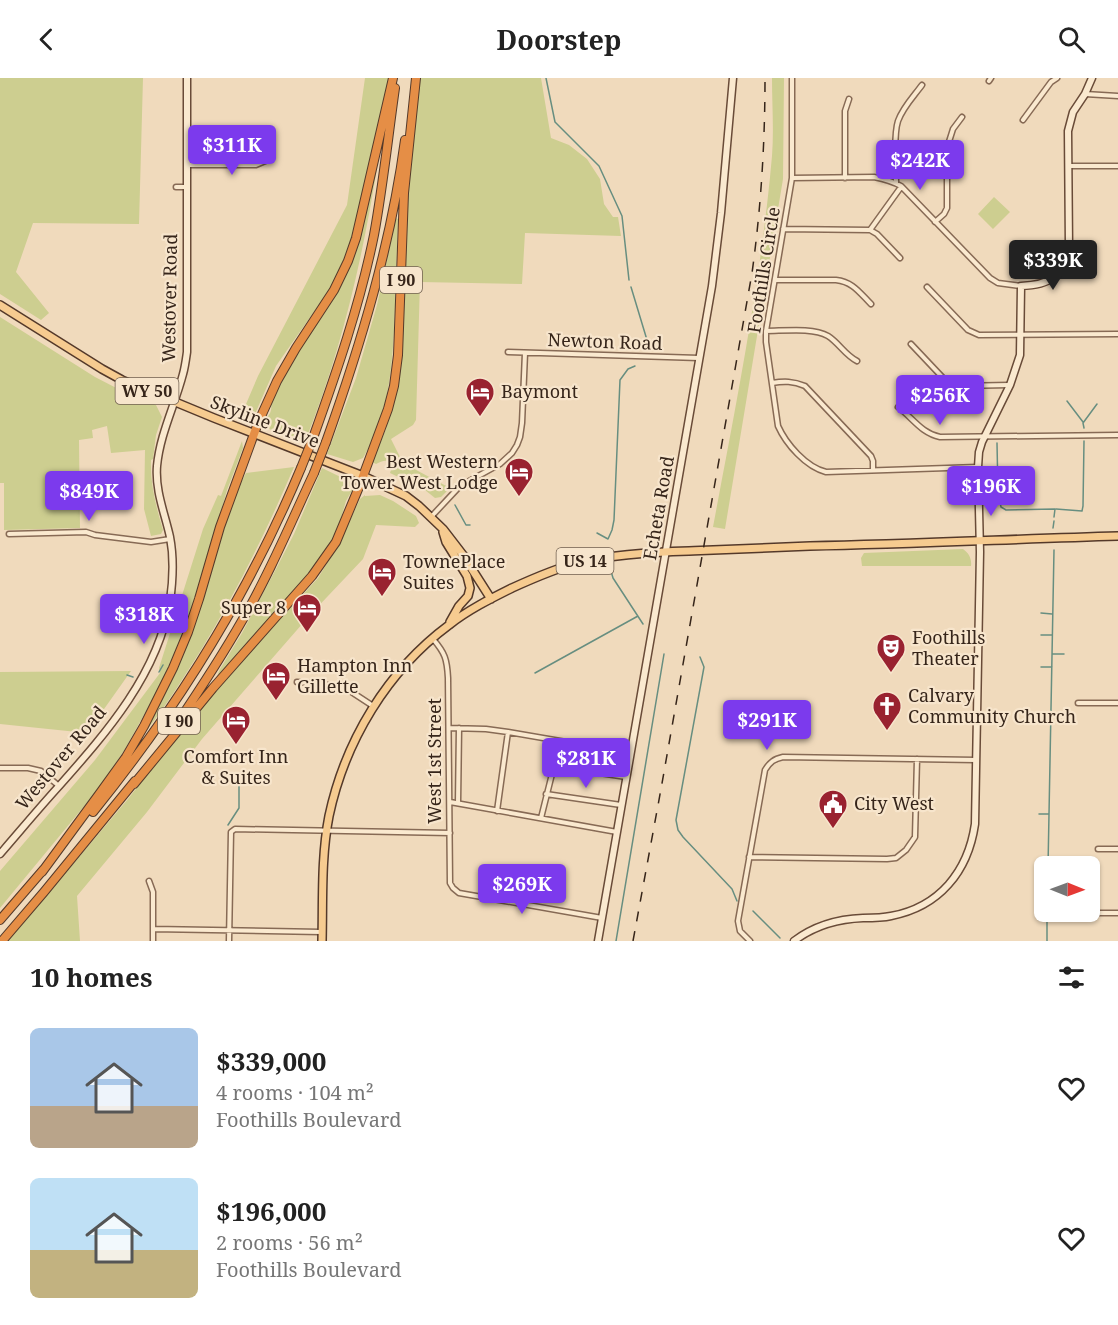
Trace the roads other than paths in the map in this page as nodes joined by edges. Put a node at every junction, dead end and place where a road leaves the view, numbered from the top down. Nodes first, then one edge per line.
1 (187, 78) edge
2 (395, 78) edge
3 (415, 78) edge
4 (733, 78) edge
5 (792, 78) edge
6 (1057, 78) edge
7 (1092, 78) edge
8 (922, 85) dead end
9 (1085, 94) junction
10 (1118, 96) edge
11 (849, 99) dead end
12 (962, 117) dead end
13 (1023, 120) dead end
14 (270, 159) dead end
15 (187, 165) junction
16 (1068, 166) junction
17 (1118, 166) edge
18 (792, 178) junction
19 (845, 178) junction
20 (896, 183) junction
21 (901, 186) junction
22 (176, 187) dead end
23 (187, 187) junction
24 (935, 222) junction
25 (783, 229) junction
26 (870, 230) junction
27 (900, 258) dead end
28 (775, 280) junction
29 (927, 286) dead end
30 (1020, 286) junction
31 (871, 304) dead end
32 (0, 305) edge
33 (766, 331) junction
34 (1118, 334) edge
35 (1021, 335) junction
36 (911, 344) dead end
37 (508, 352) dead end
38 (525, 353) junction
39 (700, 358) junction
40 (857, 361) dead end
41 (772, 383) junction
42 (1010, 385) junction
43 (173, 402) junction
44 (898, 407) dead end
45 (254, 434) junction
46 (986, 435) junction
47 (1118, 435) edge
48 (978, 467) junction
49 (873, 470) junction
50 (363, 476) junction
51 (431, 517) junction
52 (443, 529) junction
53 (9, 534) dead end
54 (1118, 536) edge
55 (170, 539) junction
56 (979, 541) junction
57 (667, 552) junction
58 (491, 599) junction
59 (449, 624) junction
60 (433, 638) junction
61 (297, 682) dead end
62 (1078, 703) dead end
63 (1118, 703) edge
64 (374, 706) junction
65 (448, 728) junction
66 (459, 728) junction
67 (508, 732) junction
68 (554, 741) junction
69 (631, 753) junction
70 (917, 759) junction
71 (976, 760) junction
72 (554, 766) junction
73 (0, 768) edge
74 (627, 777) junction
75 (134, 784) junction
76 (59, 786) junction
77 (546, 794) junction
78 (450, 802) junction
79 (458, 803) junction
80 (622, 805) junction
81 (497, 811) junction
82 (541, 818) junction
83 (327, 831) junction
84 (450, 832) junction
85 (618, 832) junction
86 (1098, 849) dead end
87 (1118, 849) edge
88 (0, 854) edge
89 (749, 857) junction
90 (42, 872) junction
91 (149, 881) dead end
92 (1100, 913) edge
93 (1118, 913) edge
94 (602, 918) junction
95 (0, 920) edge
96 (153, 929) junction
97 (229, 931) junction
98 (322, 932) junction
99 (2, 941) edge
100 (153, 941) edge
101 (229, 941) edge
102 (322, 941) edge
103 (598, 941) edge
104 (750, 941) edge
105 (794, 941) edge

1 - 15 street, Westover Road
2 - 45 highway, I 90
2 - 90 highway, I 90, bridge
3 - 50 highway, I 90
3 - 75 highway, I 90, bridge
4 - 39 street, Echeta Road
5 - 18 street, Foothills Circle
6 - 13 street
7 - 9 street
8 - 20 street
9 - 10 street
9 - 16 street
11 - 19 street
12 - 24 street
14 - 15 street
15 - 23 street, Westover Road
16 - 17 street
16 - 30 street
18 - 19 street
18 - 25 street, Foothills Circle
19 - 20 street
20 - 21 street
21 - 24 street
21 - 26 street
22 - 23 street
23 - 43 street, Westover Road
24 - 30 street
25 - 26 street
25 - 28 street, Foothills Circle
26 - 27 street
28 - 31 street
28 - 33 street, Foothills Circle
29 - 35 street
30 - 35 street
32 - 43 main road, Skyline Drive / WY 50
33 - 40 street
33 - 41 street, Foothills Circle
34 - 35 street
35 - 42 street
36 - 42 street
37 - 38 street, Newton Road
38 - 39 street, Newton Road
38 - 51 street
39 - 57 street, Echeta Road
41 - 49 street
41 - 49 street, Foothills Circle
42 - 46 street
43 - 45 main road, Skyline Drive / WY 50
43 - 55 street, Westover Road
44 - 46 street
45 - 50 main road, Skyline Drive
45 - 90 highway, I 90
46 - 47 street
46 - 48 street
48 - 49 street, Foothills Circle
48 - 56 street
50 - 51 main road, Skyline Drive
50 - 75 highway, I 90
51 - 52 main road, Skyline Drive
52 - 58 main road, Skyline Drive
52 - 59 main road
53 - 55 street
54 - 56 main road, US 14
55 - 76 street, Westover Road
56 - 57 main road, US 14
56 - 71 street
57 - 58 main road, US 14
57 - 69 street, Echeta Road
58 - 59 main road
59 - 60 main road
60 - 64 main road
60 - 65 street, West 1st Street
61 - 64 street
62 - 63 street
64 - 83 main road
65 - 66 street
65 - 78 street, West 1st Street
66 - 67 street
66 - 79 street
67 - 68 street
67 - 81 street
68 - 69 street
68 - 72 street
69 - 74 street, Echeta Road
70 - 71 street
70 - 89 street
70 - 89 street
71 - 105 street
72 - 74 street
72 - 77 street
73 - 76 street
74 - 80 street, Echeta Road
75 - 99 highway, I 90
76 - 88 street, Westover Road
77 - 80 street
77 - 82 street
78 - 79 street
78 - 84 street, West 1st Street
79 - 81 street
80 - 85 street, Echeta Road
81 - 82 street
82 - 85 street
83 - 84 street
83 - 97 street
83 - 98 main road
84 - 94 street, West 1st Street
85 - 94 street, Echeta Road
86 - 87 street
89 - 104 street
90 - 95 highway, I 90
91 - 96 street
92 - 93 street
94 - 103 street, Echeta Road
96 - 97 street
96 - 100 street
97 - 98 street
97 - 101 street
98 - 102 main road

